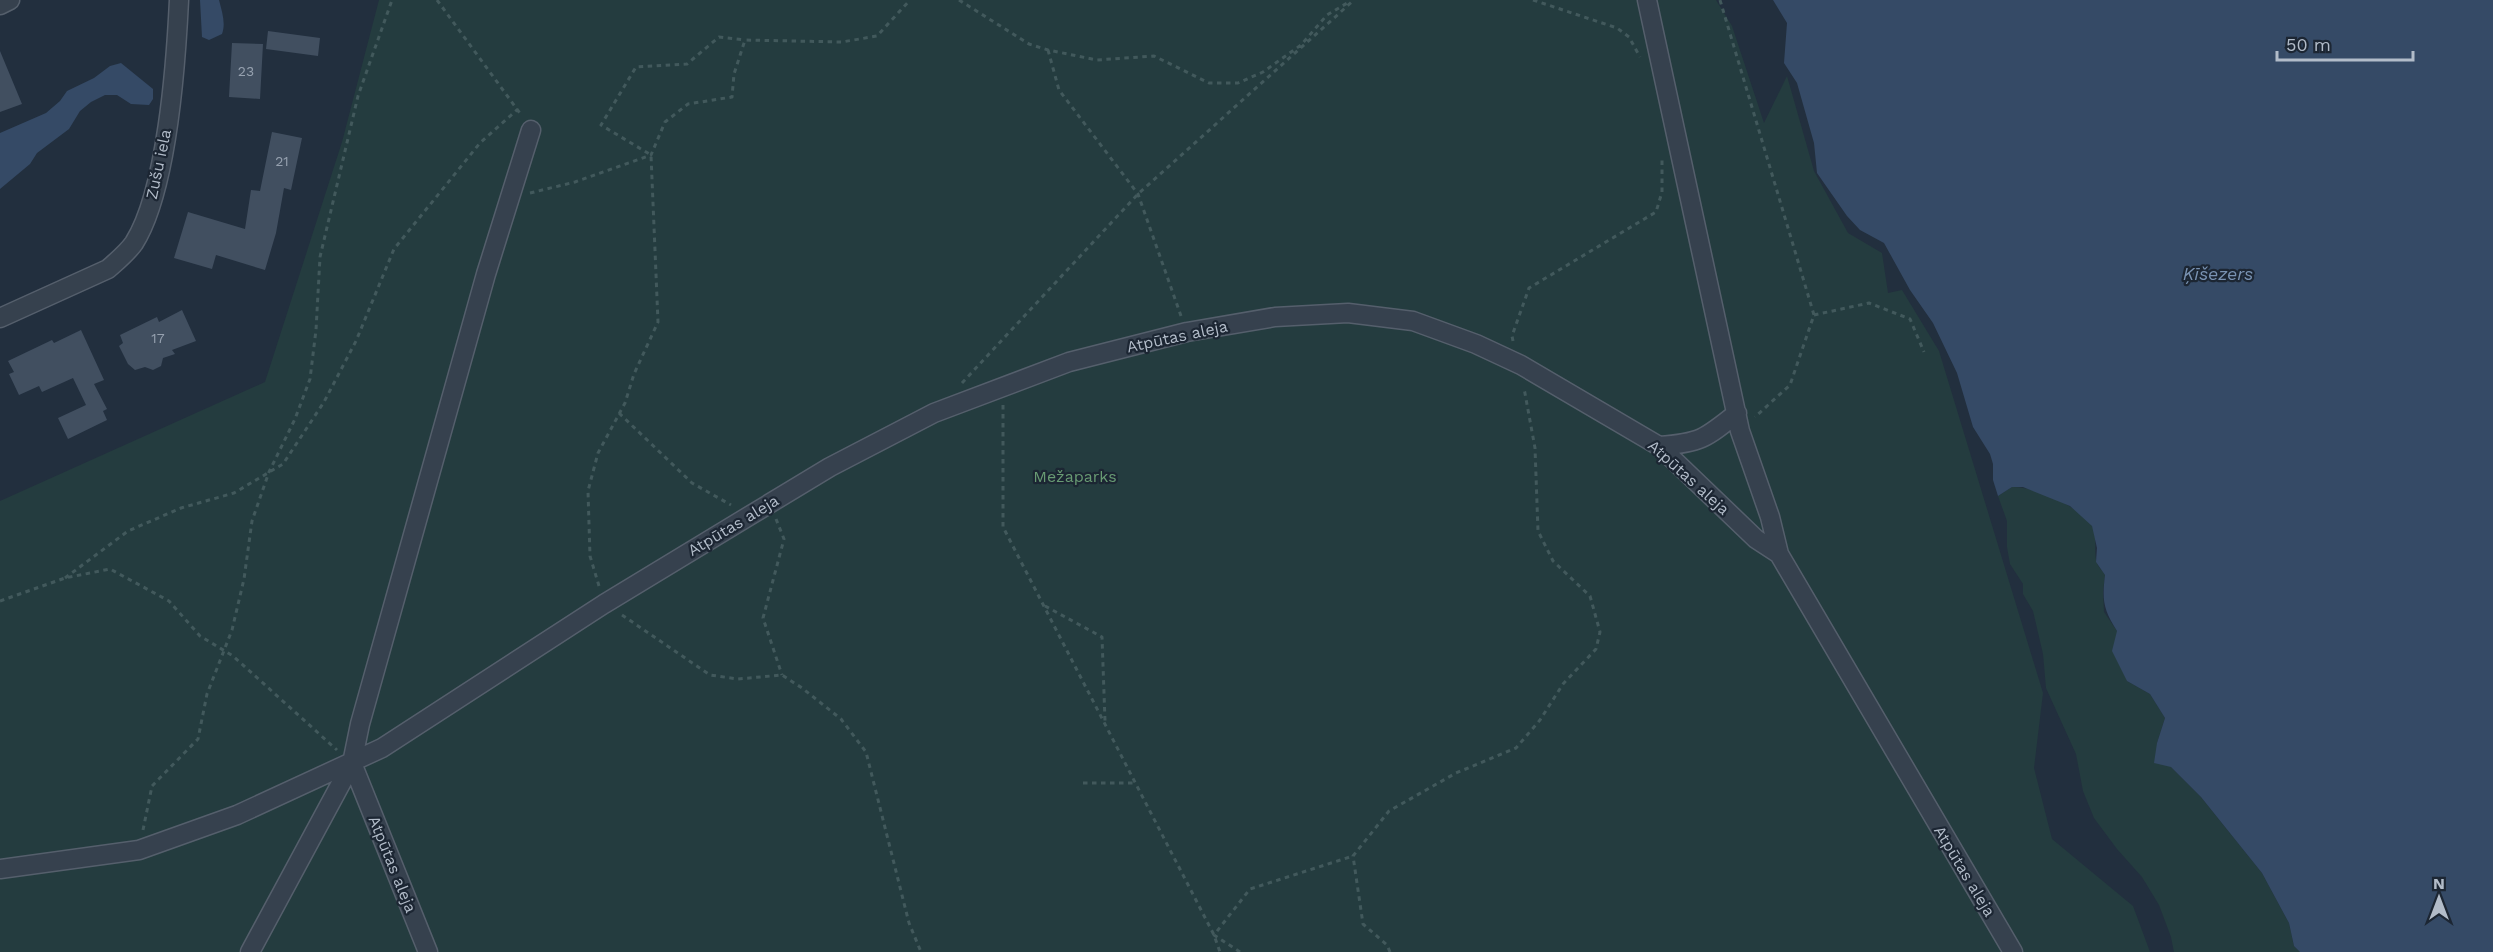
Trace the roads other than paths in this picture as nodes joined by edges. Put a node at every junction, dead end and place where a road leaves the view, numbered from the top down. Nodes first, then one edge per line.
1 (10, 0) edge
2 (179, 0) edge
3 (1647, 0) edge
4 (0, 5) edge
5 (531, 130) road end
6 (0, 318) edge
7 (1737, 412) junction
8 (1659, 446) junction
9 (1779, 555) junction
10 (352, 763) junction
11 (0, 869) edge
12 (250, 952) edge
13 (428, 952) edge
14 (2013, 952) edge

1 - 4 street
2 - 6 street, Zušu iela
3 - 7 street
5 - 10 street
7 - 8 street
7 - 9 street
8 - 9 street, Atpūtas aleja
8 - 10 street, Atpūtas aleja
9 - 14 street, Atpūtas aleja
10 - 11 street
10 - 12 street
10 - 13 street, Atpūtas aleja

